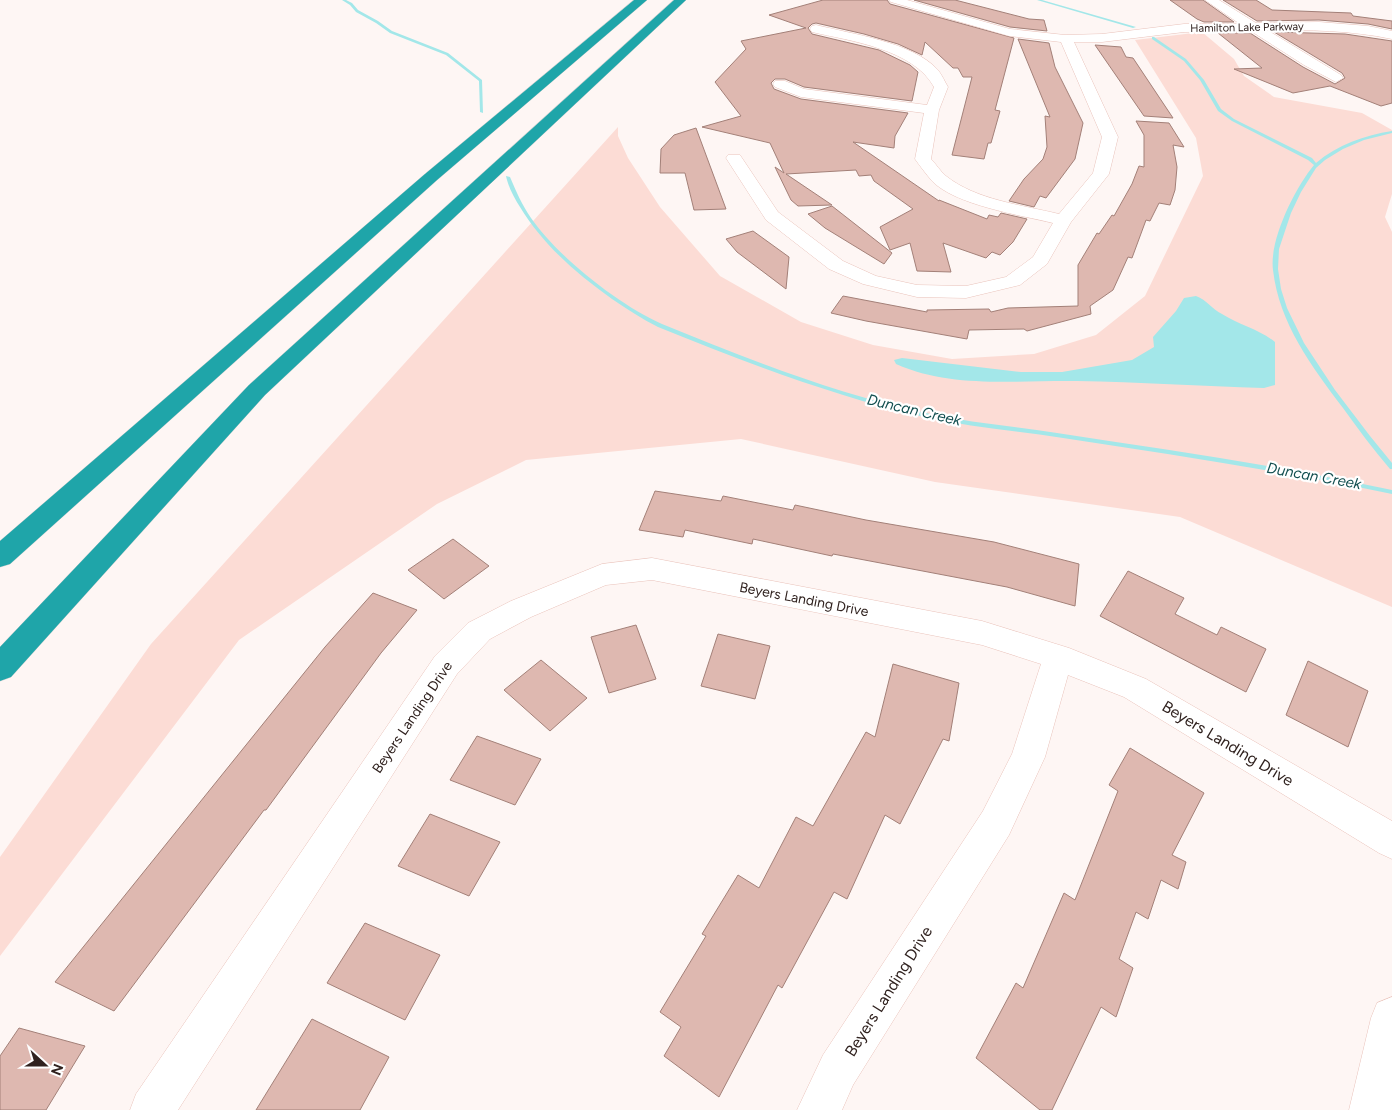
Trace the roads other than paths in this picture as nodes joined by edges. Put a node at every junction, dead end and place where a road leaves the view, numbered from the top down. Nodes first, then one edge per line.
1 (641, 0) edge
2 (680, 0) edge
3 (895, 0) edge
4 (1211, 0) edge
5 (1252, 27) junction
6 (816, 29) dead end
7 (1392, 36) edge
8 (1066, 39) junction
9 (1336, 78) dead end
10 (780, 84) dead end
11 (932, 110) junction
12 (734, 158) dead end
13 (1063, 220) junction
14 (0, 557) edge
15 (1058, 657) junction
16 (0, 668) edge
17 (1392, 841) edge
18 (1392, 1018) edge
19 (152, 1110) edge
20 (820, 1110) edge
21 (1371, 1110) edge

1 - 14 highway
2 - 16 highway
3 - 8 street, Hamilton Lake Parkway
4 - 5 street
5 - 7 street, Hamilton Lake Parkway
5 - 8 street, Hamilton Lake Parkway
5 - 9 street
6 - 11 street
8 - 13 street
10 - 11 street
11 - 13 street
12 - 13 street
15 - 17 street, Beyers Landing Drive
15 - 19 street, Beyers Landing Drive
15 - 20 street, Beyers Landing Drive
18 - 21 street

